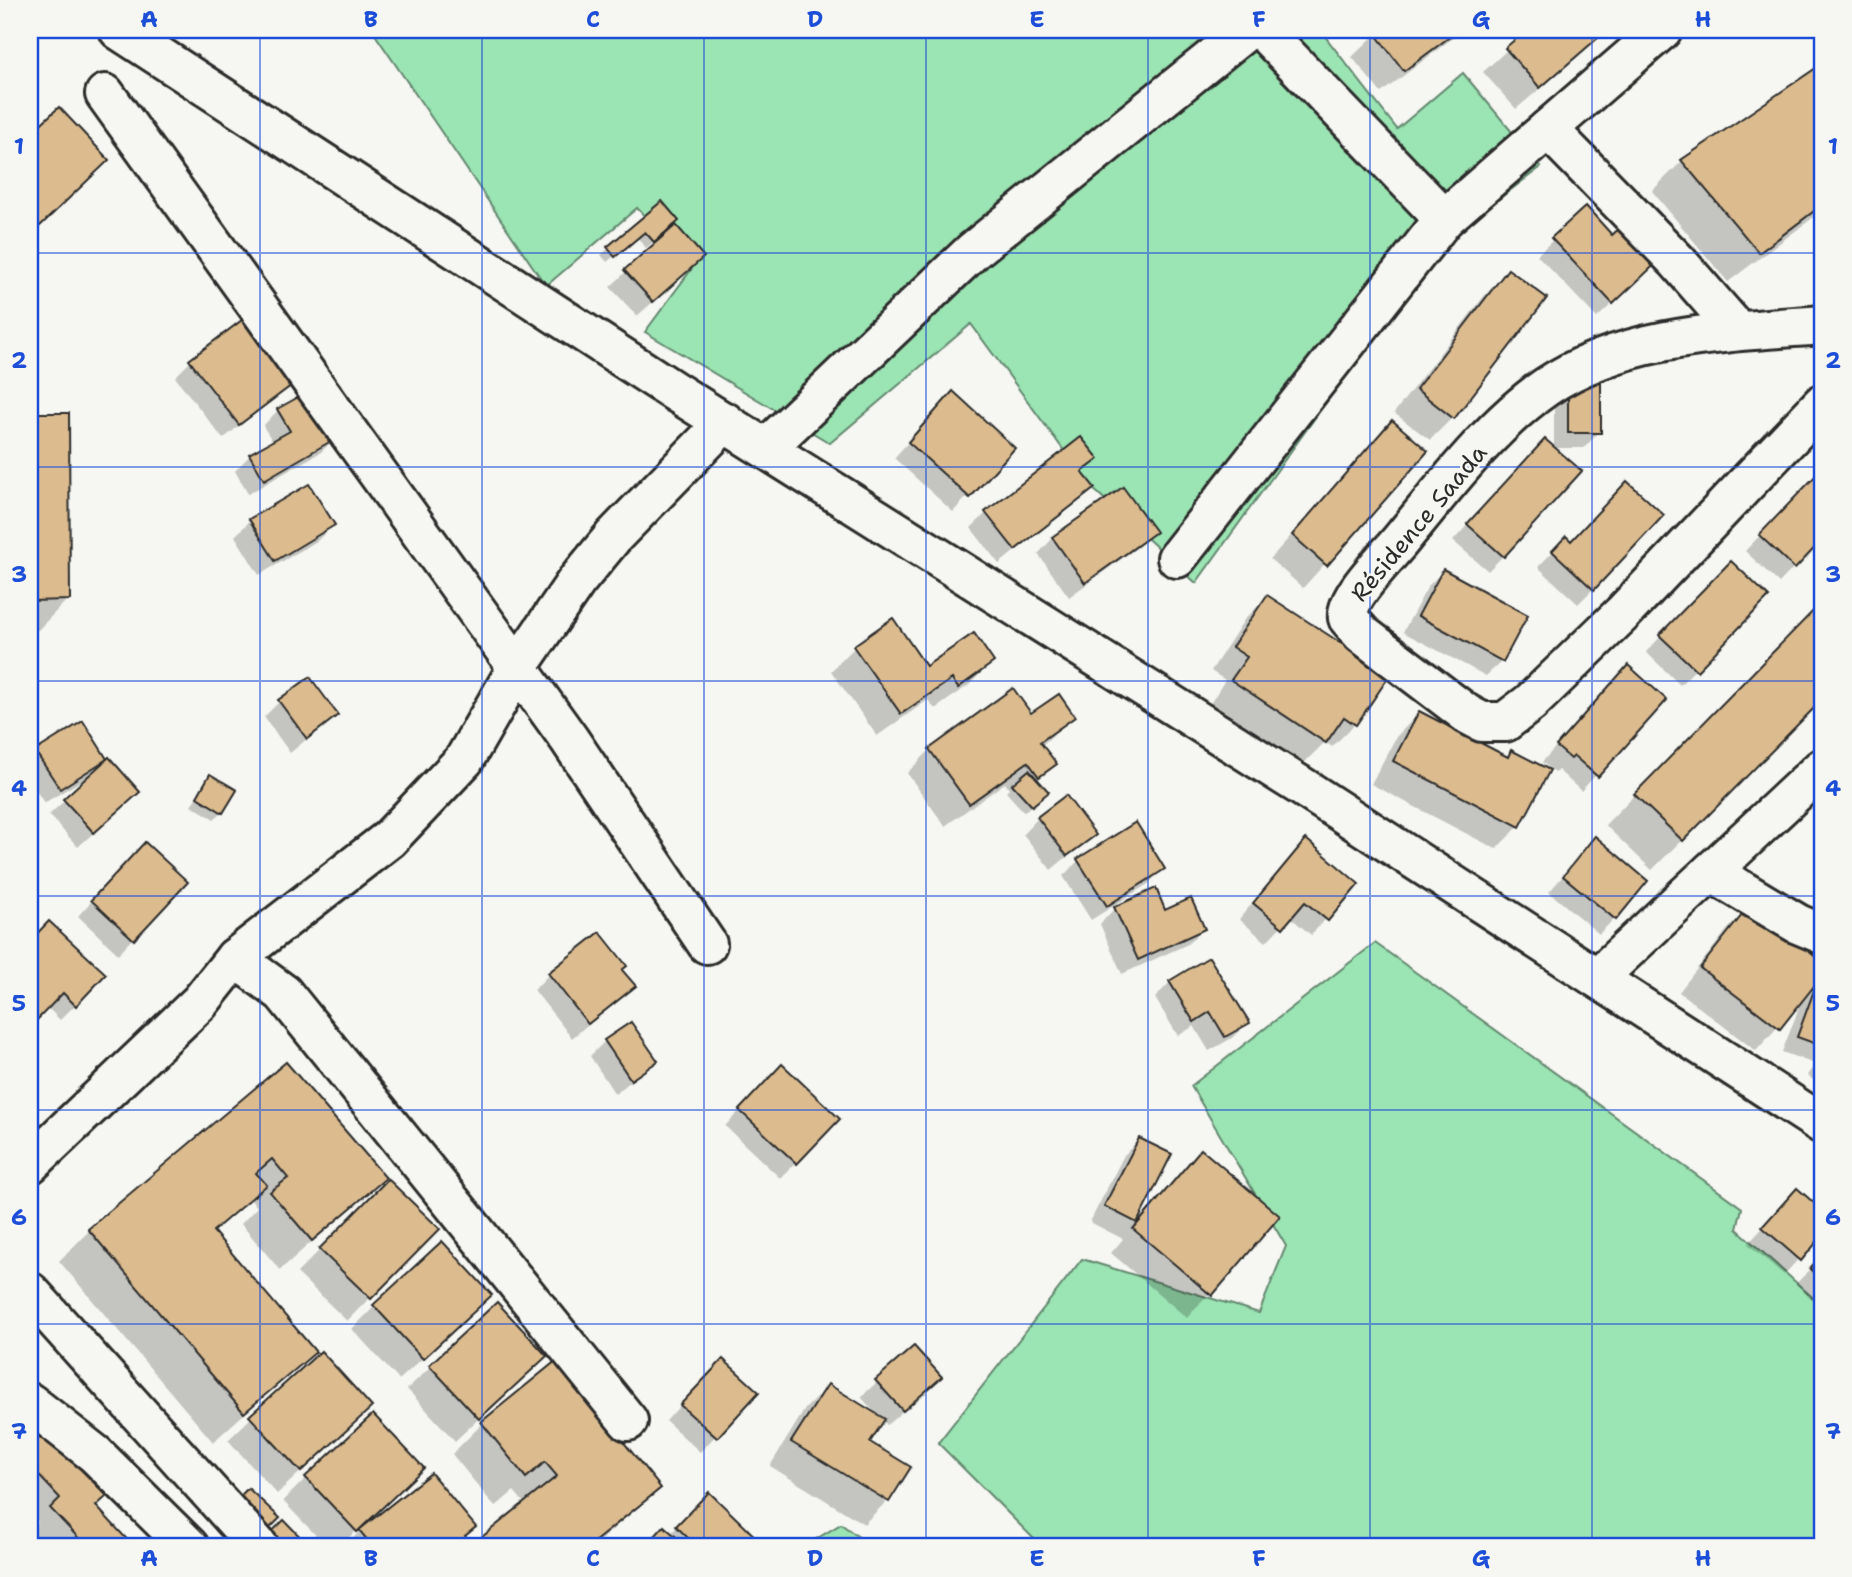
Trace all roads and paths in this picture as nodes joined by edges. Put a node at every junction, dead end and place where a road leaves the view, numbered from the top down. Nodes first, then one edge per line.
1 (119, 30) edge
2 (1662, 30) edge
3 (1265, 32) edge
4 (105, 94) dead end
5 (1548, 129) junction
6 (1444, 219) junction
7 (1822, 325) edge
8 (1738, 331) junction
9 (1822, 404) edge
10 (725, 422) junction
11 (767, 447) junction
12 (1177, 558) dead end
13 (517, 668) junction
14 (1822, 768) edge
15 (1711, 872) junction
16 (1822, 934) edge
17 (707, 944) dead end
18 (235, 958) junction
19 (1597, 978) junction
20 (1822, 1124) edge
21 (30, 1164) edge
22 (30, 1292) edge
23 (30, 1403) edge
24 (628, 1421) dead end
25 (189, 1547) edge
26 (259, 1547) edge

1 - 10 street
2 - 5 street
3 - 6 street
3 - 11 street
4 - 13 street
5 - 6 street
5 - 8 street
6 - 12 street
7 - 8 street
8 - 9 street, Résidence Saada
10 - 11 street
10 - 13 street
11 - 19 street
13 - 17 street
13 - 18 street
14 - 15 street
15 - 16 street
15 - 19 street
18 - 21 street
18 - 24 street
19 - 20 street
22 - 26 street
23 - 25 street

